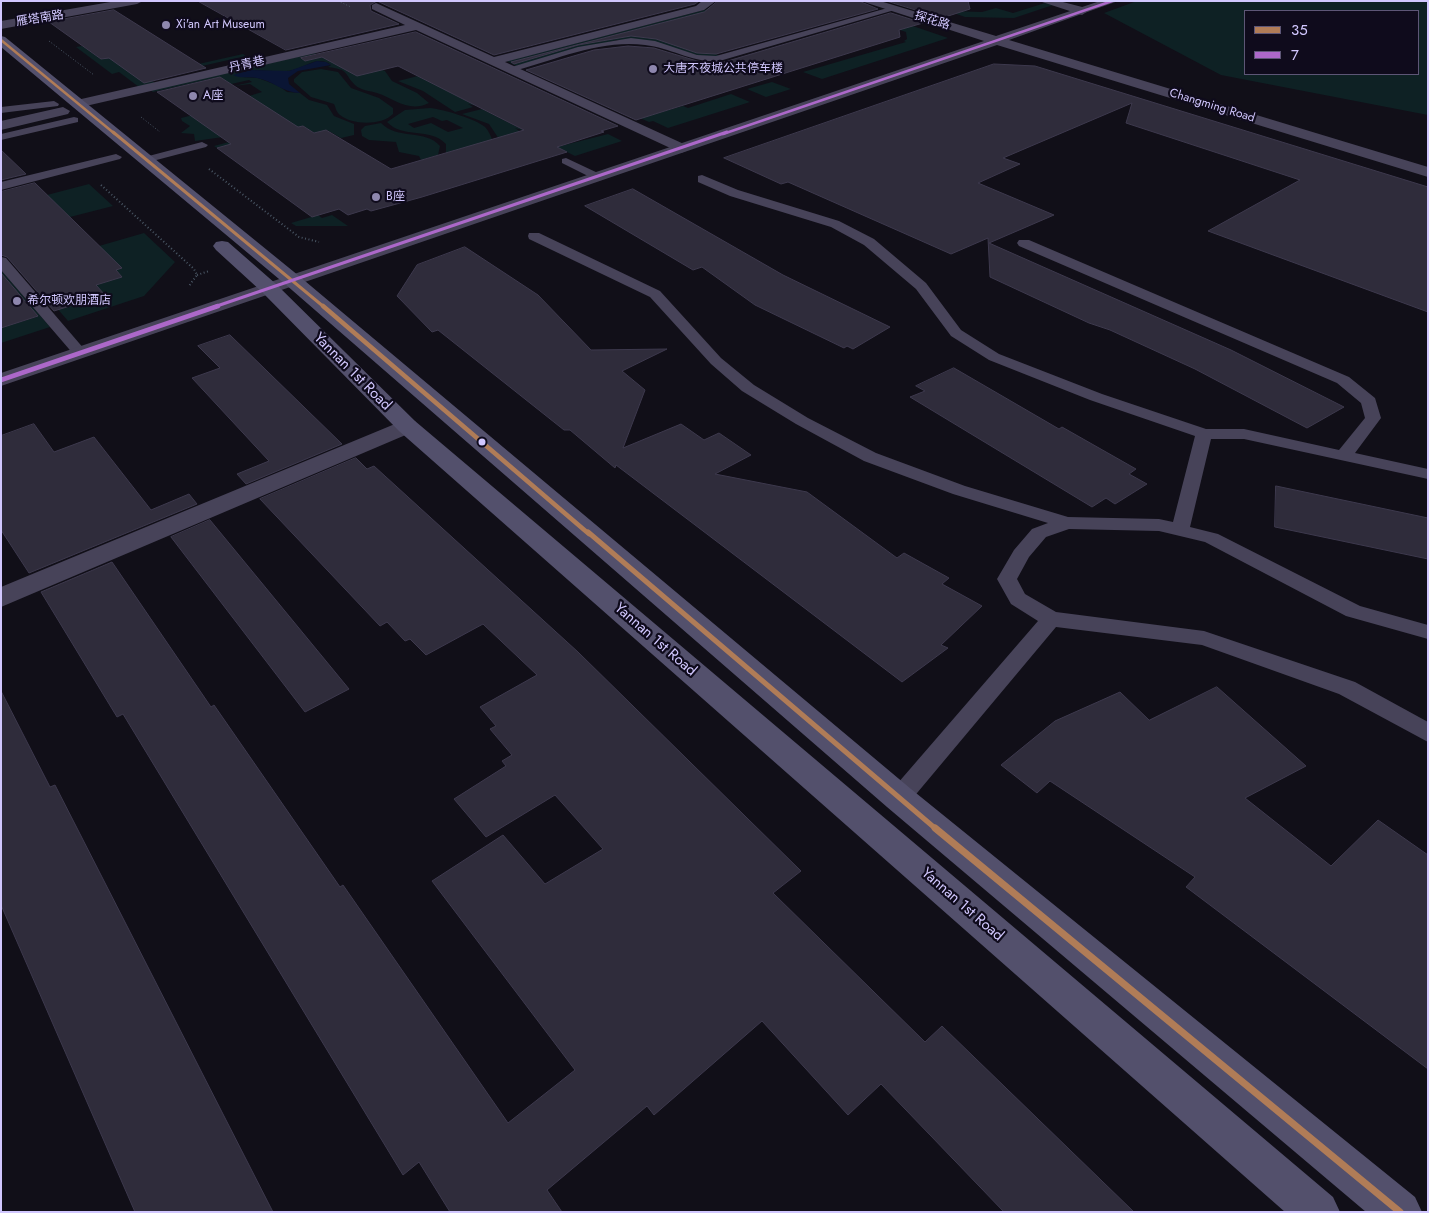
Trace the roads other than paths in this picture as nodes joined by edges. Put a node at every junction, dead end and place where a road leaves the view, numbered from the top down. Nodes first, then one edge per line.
1 (137, 1) edge
2 (710, 1) edge
3 (867, 1) edge
4 (1045, 1) edge
5 (1112, 1) edge
6 (376, 7) dead end
7 (894, 9) junction
8 (1082, 11) junction
9 (1, 25) edge
10 (417, 26) junction
11 (1, 40) edge
12 (996, 40) junction
13 (1, 59) edge
14 (492, 61) junction
15 (510, 69) junction
16 (1, 110) edge
17 (67, 110) junction
18 (1, 126) edge
19 (1, 137) edge
20 (202, 145) dead end
21 (681, 148) junction
22 (116, 156) junction
23 (145, 160) junction
24 (566, 161) dead end
25 (1428, 172) edge
26 (596, 176) junction
27 (702, 179) dead end
28 (1, 186) edge
29 (534, 236) dead end
30 (1024, 243) dead end
31 (1, 261) edge
32 (281, 284) junction
33 (80, 353) junction
34 (1, 380) edge
35 (407, 426) junction
36 (1204, 434) junction
37 (1344, 455) junction
38 (1428, 474) edge
39 (1067, 523) junction
40 (1180, 530) junction
41 (1, 598) edge
42 (1051, 619) junction
43 (1428, 632) edge
44 (1428, 733) edge
45 (899, 798) junction
46 (1318, 1212) edge
47 (1400, 1212) edge

1 - 9 street, 雁塔南路
2 - 14 street
3 - 7 street, 探花路
4 - 8 street
5 - 8 street
6 - 10 street
7 - 12 street, 探花路
7 - 15 lane
8 - 12 street
10 - 14 street
10 - 17 street, 丹青巷
11 - 17 main road, Yannan 1st Road
12 - 21 street
12 - 25 street, Changming Road
13 - 17 main road, Yannan 1st Road
14 - 15 street
15 - 21 street
16 - 17 lane
17 - 18 street, 丹青巷
17 - 19 lane
17 - 22 main road, Yannan 1st Road
17 - 23 main road, Yannan 1st Road
20 - 23 lane
21 - 26 street
22 - 28 lane
22 - 32 main road, Yannan 1st Road
23 - 32 main road, Yannan 1st Road
24 - 26 lane
26 - 32 street
27 - 36 lane
29 - 39 lane
30 - 37 lane
31 - 33 lane
32 - 33 street
32 - 35 main road, Yannan 1st Road
32 - 45 main road, Yannan 1st Road
33 - 34 street
35 - 41 street
35 - 46 main road, Yannan 1st Road
36 - 37 lane
36 - 40 lane
37 - 38 lane
39 - 40 lane
39 - 42 lane
40 - 43 lane
42 - 44 lane
42 - 45 lane
45 - 47 main road, Yannan 1st Road

